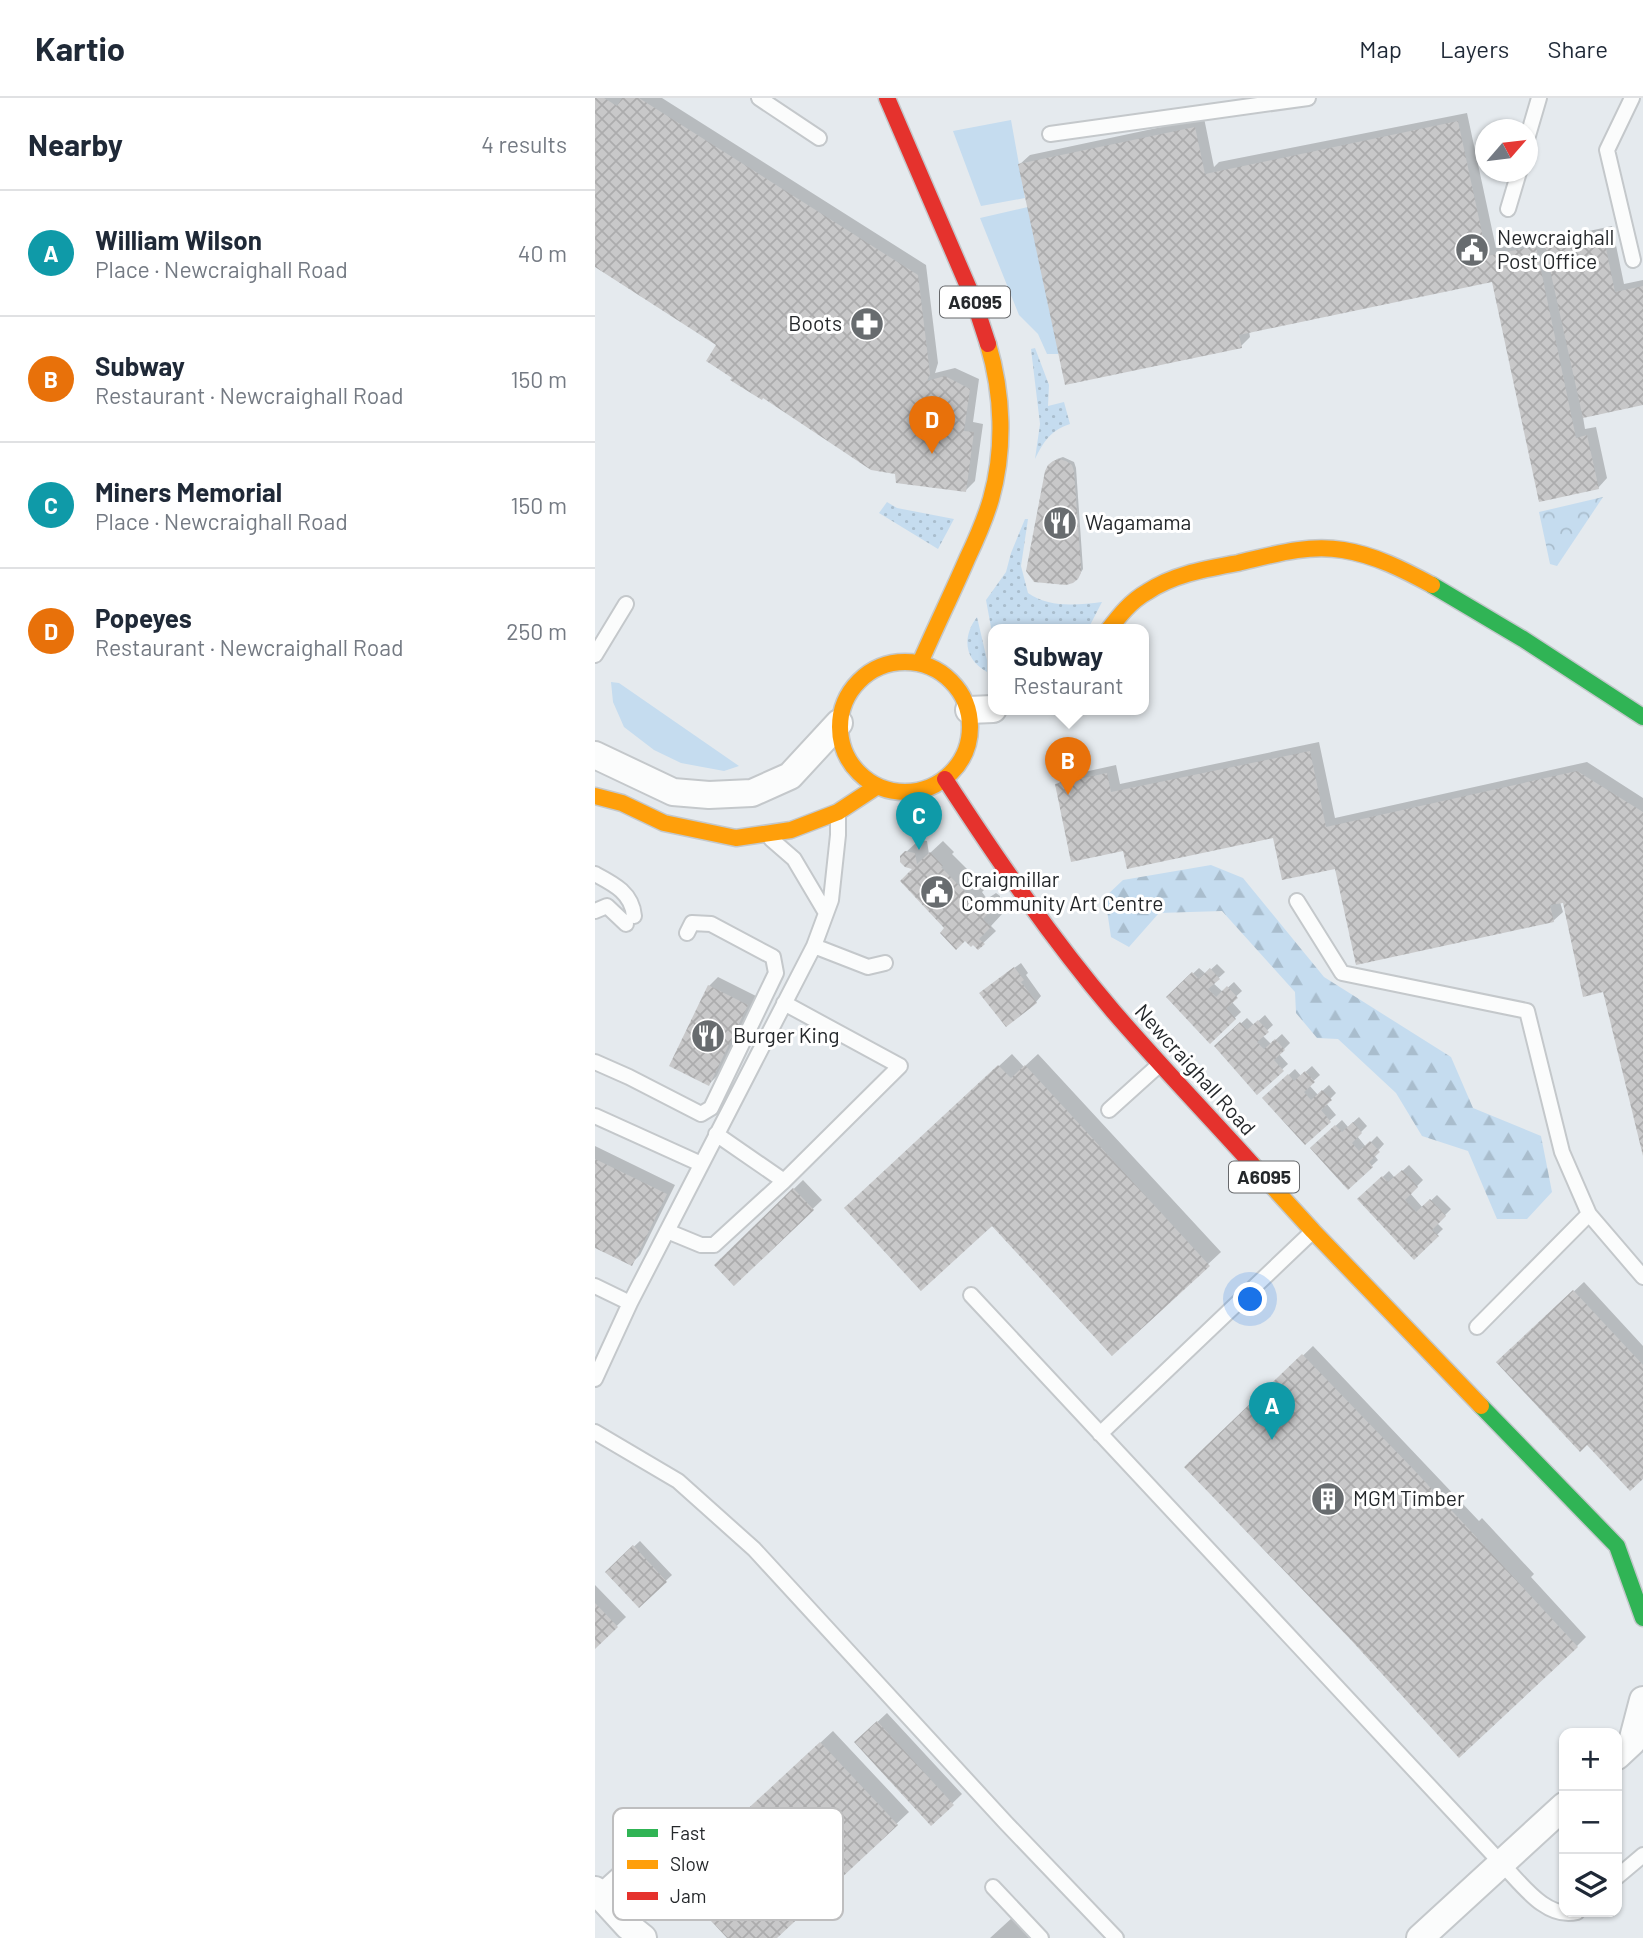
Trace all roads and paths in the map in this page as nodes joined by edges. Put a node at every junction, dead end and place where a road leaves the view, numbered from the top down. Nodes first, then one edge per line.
1 (759, 98) edge
2 (887, 98) edge
3 (1308, 98) edge
4 (1539, 98) edge
5 (1632, 98) edge
6 (1533, 119) edge
7 (1050, 134) dead end
8 (819, 138) dead end
9 (1516, 182) edge
10 (1508, 209) dead end
11 (1633, 260) dead end
12 (626, 604) dead end
13 (1113, 624) edge
14 (595, 655) edge
15 (920, 663) junction
16 (981, 710) edge
17 (1643, 717) edge
18 (839, 723) junction
19 (595, 755) edge
20 (945, 779) junction
21 (876, 787) junction
22 (595, 796) edge
23 (838, 812) junction
24 (766, 834) junction
25 (595, 874) edge
26 (1297, 901) dead end
27 (595, 911) edge
28 (826, 913) junction
29 (687, 933) dead end
30 (814, 946) junction
31 (885, 963) dead end
32 (784, 1003) junction
33 (595, 1062) edge
34 (1161, 1064) junction
35 (1109, 1110) dead end
36 (595, 1116) edge
37 (716, 1134) junction
38 (701, 1164) junction
39 (784, 1181) junction
40 (1589, 1214) junction
41 (667, 1231) junction
42 (1313, 1231) junction
43 (1643, 1277) edge
44 (595, 1286) edge
45 (971, 1295) dead end
46 (630, 1303) junction
47 (1477, 1327) dead end
48 (595, 1379) edge
49 (595, 1432) edge
50 (1100, 1434) junction
51 (1643, 1618) edge
52 (1643, 1700) edge
53 (1630, 1746) edge
54 (1559, 1811) edge
55 (1643, 1855) edge
56 (1502, 1864) junction
57 (1622, 1873) edge
58 (613, 1877) edge
59 (993, 1887) dead end
60 (596, 1891) edge
61 (613, 1910) edge
62 (1559, 1911) edge
63 (623, 1920) edge
64 (643, 1938) edge
65 (1041, 1938) edge
66 (1116, 1938) edge
67 (1420, 1938) edge

1 - 8 lane
2 - 15 main road, A6095
3 - 7 lane
4 - 6 lane
5 - 11 lane
9 - 10 lane
12 - 14 lane
13 - 17 main road
15 - 16 main road
15 - 18 main road
16 - 20 main road
18 - 19 street
18 - 21 main road
20 - 21 main road
20 - 34 main road, Newcraighall Road / A6095
21 - 23 main road
22 - 24 main road
23 - 24 main road
23 - 28 lane
24 - 28 lane
25 - 27 lane
26 - 40 lane
28 - 30 lane
29 - 33 lane
30 - 31 lane
30 - 32 lane
32 - 37 lane
32 - 39 lane
34 - 35 lane
34 - 42 main road, Newcraighall Road / A6095
36 - 38 lane
37 - 38 lane
37 - 39 lane
38 - 41 lane
39 - 41 lane
40 - 43 lane
40 - 47 lane
41 - 46 lane
42 - 50 lane
42 - 51 main road, Newcraighall Road / A6095
44 - 46 lane
45 - 50 lane
46 - 48 lane
49 - 66 lane
50 - 56 lane
52 - 53 street
54 - 56 street
55 - 57 lane
56 - 62 lane
56 - 67 street
58 - 60 lane
59 - 65 lane
60 - 61 street
63 - 64 street

